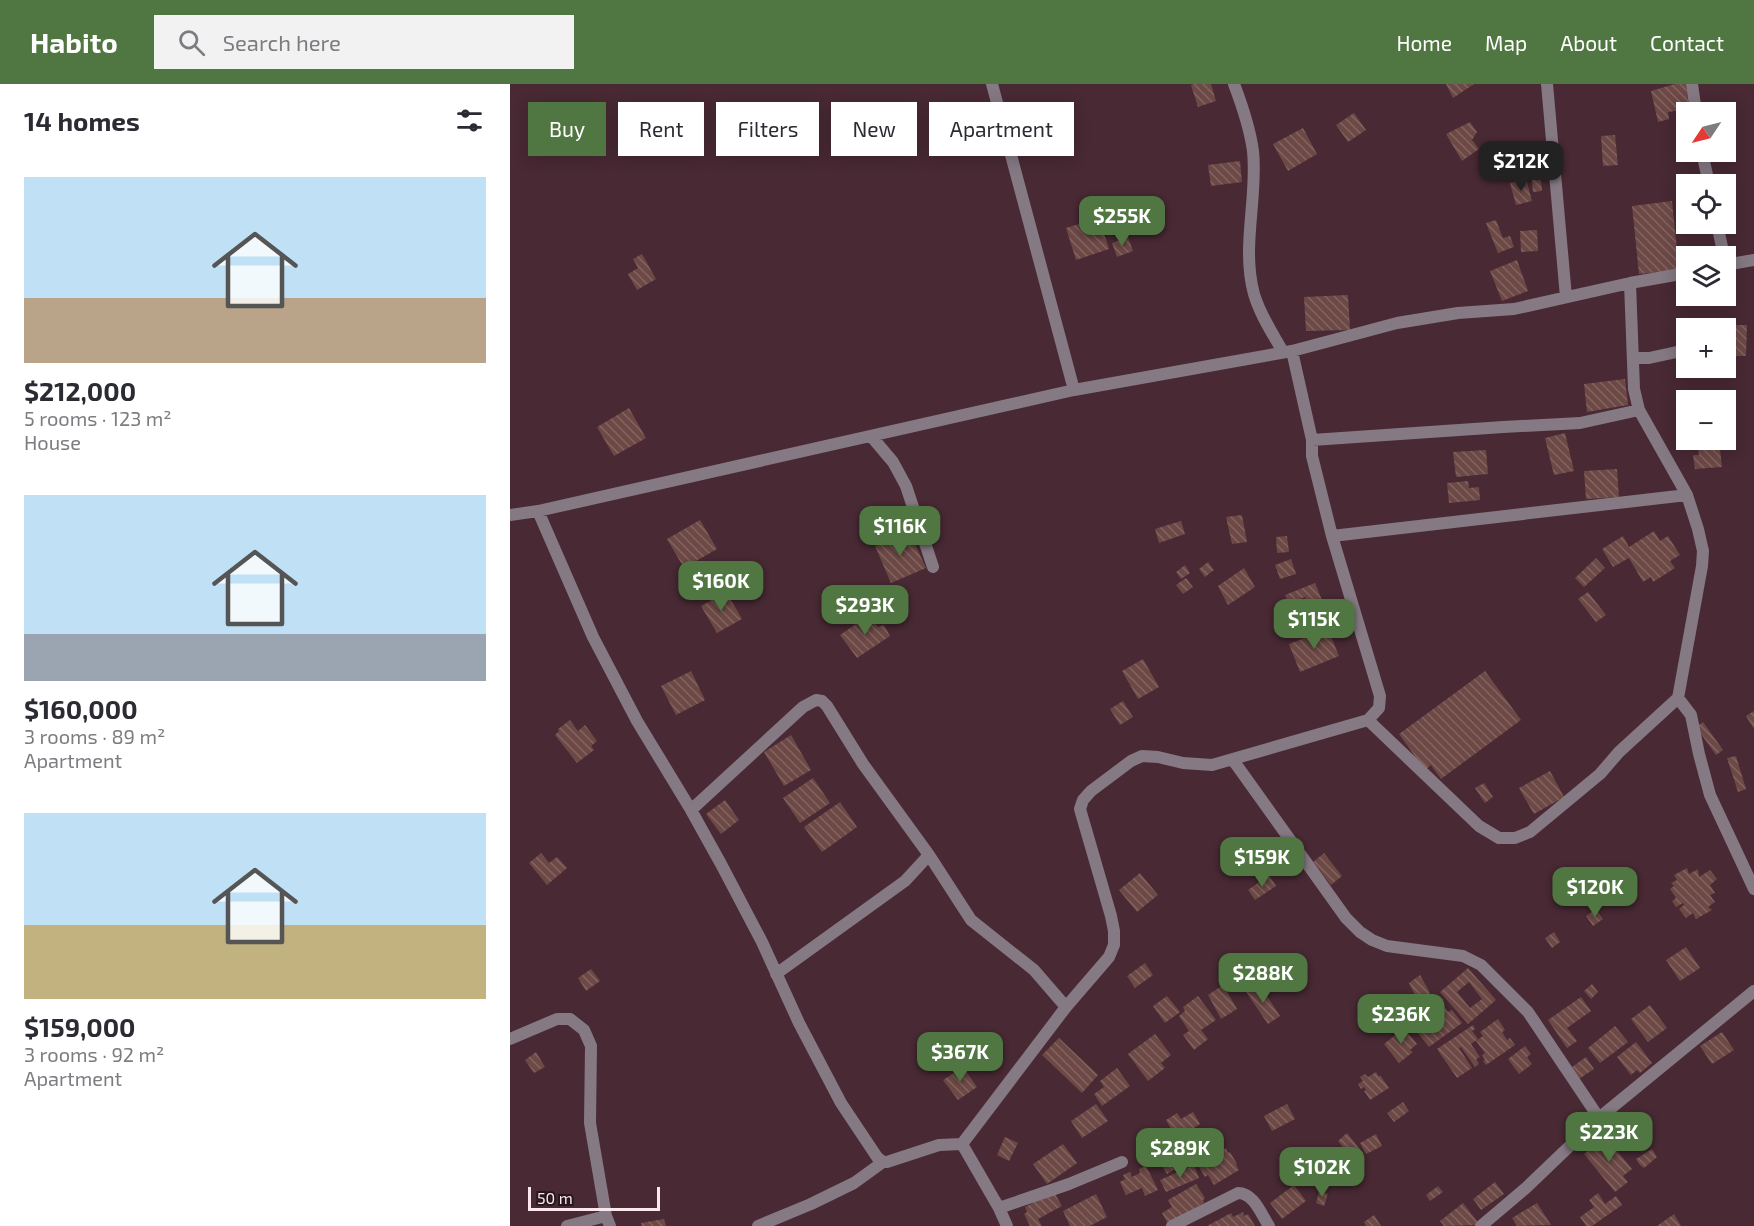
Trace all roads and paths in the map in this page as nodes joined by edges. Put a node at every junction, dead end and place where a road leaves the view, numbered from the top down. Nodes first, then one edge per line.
1 (992, 84) edge
2 (1234, 84) edge
3 (1547, 84) edge
4 (1692, 84) edge
5 (1695, 102) edge
6 (1754, 260) edge
7 (1736, 262) edge
8 (1676, 275) edge
9 (1630, 283) junction
10 (1566, 297) junction
11 (1287, 352) junction
12 (1676, 352) edge
13 (1633, 358) junction
14 (1074, 390) junction
15 (1639, 410) junction
16 (871, 436) junction
17 (1312, 440) junction
18 (1687, 495) junction
19 (538, 511) junction
20 (510, 515) edge
21 (1332, 536) junction
22 (933, 567) dead end
23 (1678, 698) junction
24 (1368, 720) junction
25 (1233, 760) junction
26 (691, 810) junction
27 (929, 855) junction
28 (1754, 889) edge
29 (776, 974) junction
30 (1754, 991) edge
31 (1066, 1007) junction
32 (510, 1039) edge
33 (1599, 1118) junction
34 (962, 1144) junction
35 (883, 1162) junction
36 (1122, 1162) dead end
37 (999, 1208) junction
38 (608, 1221) edge
39 (1487, 1224) edge
40 (567, 1226) edge
41 (758, 1226) edge
42 (1007, 1226) edge
43 (1172, 1226) edge
44 (1269, 1226) edge

1 - 14 street
2 - 11 street
3 - 10 street
4 - 5 street
6 - 7 street
8 - 9 street
9 - 10 street
9 - 13 street
10 - 11 street
11 - 14 street
11 - 17 street
12 - 13 street
13 - 15 street
14 - 16 street
15 - 17 street
15 - 18 street
16 - 19 street
16 - 22 street
17 - 21 street
18 - 21 street
18 - 23 street
19 - 20 street
19 - 26 street
21 - 24 street
23 - 24 street
23 - 28 street
24 - 25 street
25 - 31 street
25 - 33 street
26 - 27 street
26 - 29 street
27 - 29 street
27 - 31 street
29 - 35 street
30 - 33 street
31 - 34 street
32 - 38 street
33 - 39 street
34 - 35 street
34 - 37 street
35 - 41 street
36 - 37 street
37 - 42 street
38 - 40 street
43 - 44 street

